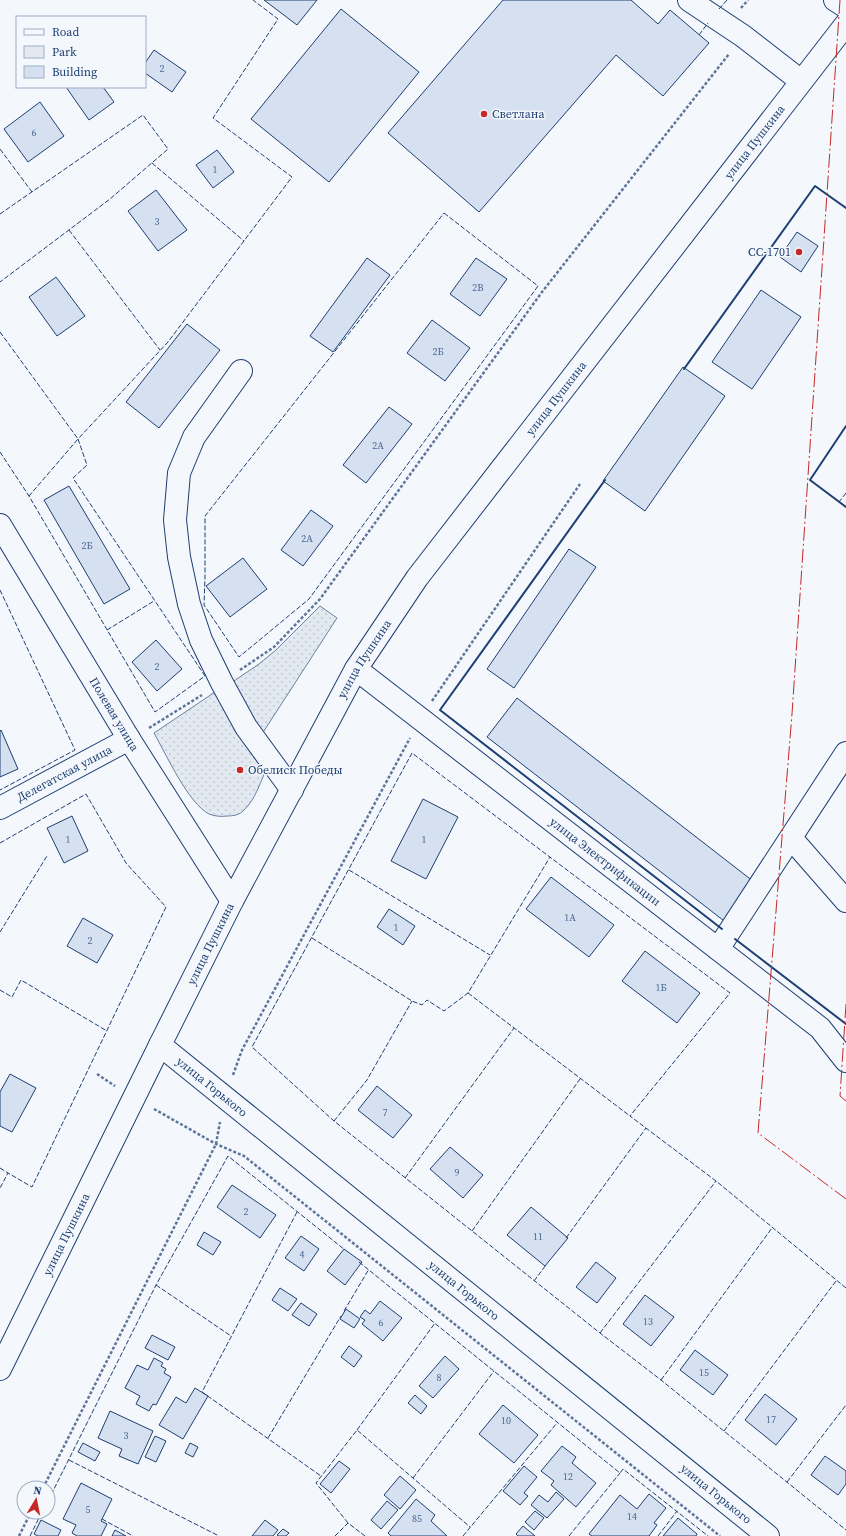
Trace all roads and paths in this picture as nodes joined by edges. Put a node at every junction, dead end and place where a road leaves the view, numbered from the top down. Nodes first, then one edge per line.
1 (689, 0) edge
2 (748, 0) edge
3 (835, 0) edge
4 (846, 7) edge
5 (843, 33) edge
6 (743, 36) junction
7 (801, 81) junction
8 (241, 371) dead end
9 (580, 484) dead end
10 (0, 525) edge
11 (356, 669) junction
12 (222, 683) junction
13 (420, 719) junction
14 (129, 739) junction
15 (846, 753) edge
16 (292, 790) junction
17 (0, 808) edge
18 (791, 838) junction
19 (232, 901) junction
20 (846, 901) edge
21 (718, 949) junction
22 (820, 1028) junction
23 (160, 1045) junction
24 (846, 1049) edge
25 (846, 1061) edge
26 (97, 1074) dead end
27 (224, 1097) junction
28 (134, 1098) junction
29 (216, 1144) junction
30 (0, 1369) edge
31 (47, 1480) edge
32 (27, 1520) edge
33 (19, 1536) edge
34 (720, 1536) edge
35 (768, 1536) edge

1 - 6 main road
2 - 6 path
3 - 4 main road
5 - 7 main road, улица Пушкина
6 - 7 main road
6 - 12 path
7 - 11 main road, улица Пушкина
8 - 12 main road
9 - 13 path
10 - 14 main road, Полевая улица
11 - 13 main road, улица Электрификации
11 - 16 main road, улица Пушкина
12 - 14 path
12 - 16 main road
13 - 21 main road, улица Электрификации
13 - 27 path
14 - 17 main road, Делегатская улица
14 - 19 main road, Полевая улица
15 - 18 main road
16 - 19 main road, улица Пушкина
18 - 20 main road
18 - 21 main road
19 - 23 main road, улица Пушкина
21 - 22 main road, улица Электрификации
22 - 24 main road
22 - 25 main road, улица Электрификации
23 - 27 main road, улица Горького
23 - 28 main road, улица Пушкина
26 - 28 path
27 - 29 path
27 - 35 main road, улица Горького
28 - 29 path
28 - 30 main road, улица Пушкина
29 - 31 path
29 - 34 path
32 - 33 path

